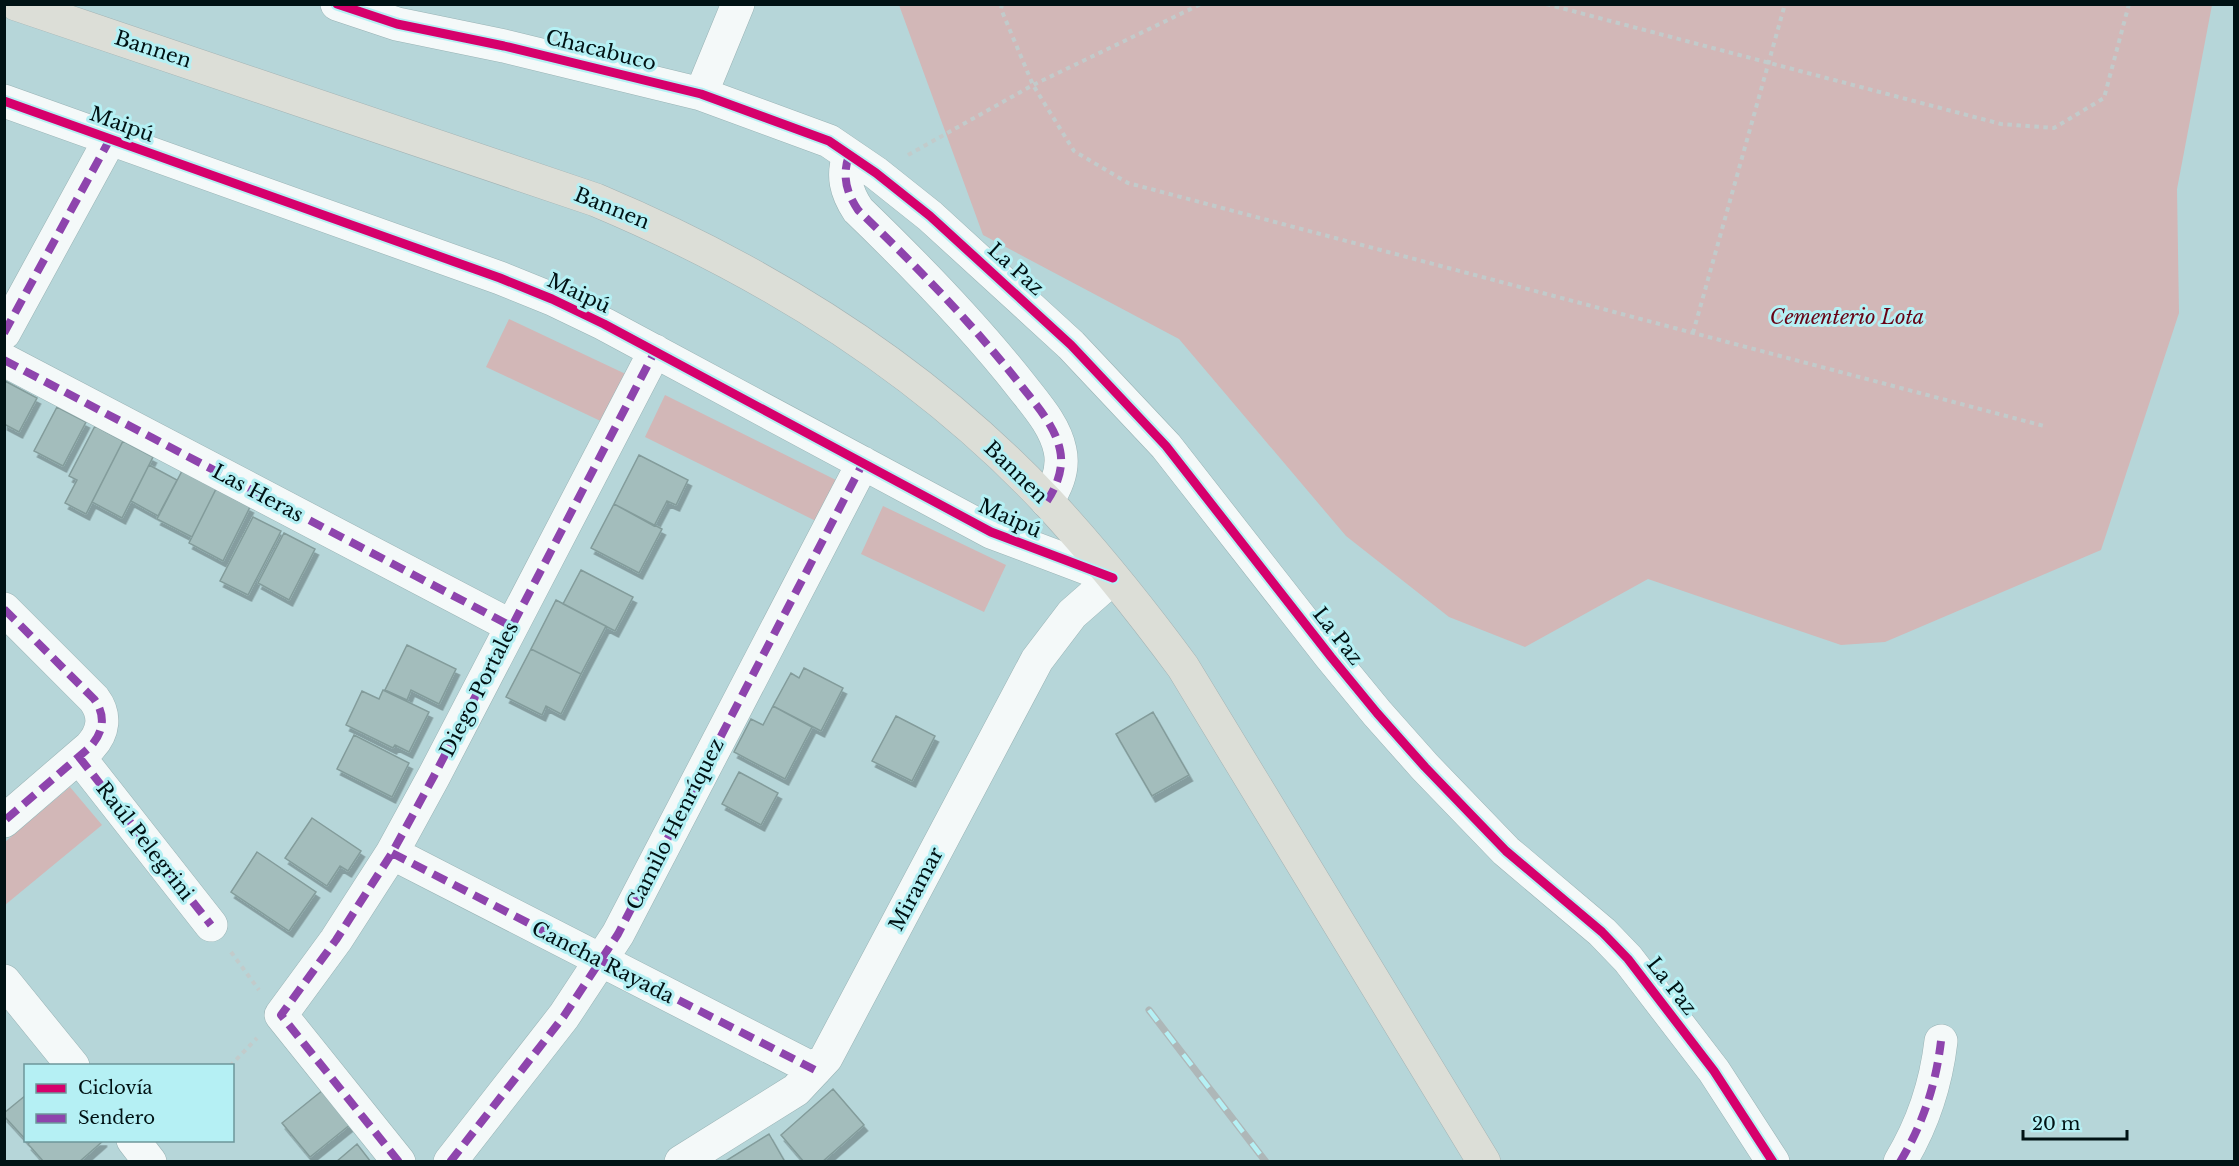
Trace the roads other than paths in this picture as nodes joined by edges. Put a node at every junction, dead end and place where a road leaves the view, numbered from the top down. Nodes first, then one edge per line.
1 (16, 4) edge
2 (336, 4) edge
3 (738, 4) edge
4 (701, 94) junction
5 (4, 101) edge
6 (110, 139) junction
7 (849, 155) junction
8 (4, 333) edge
9 (655, 351) junction
10 (4, 360) edge
11 (863, 462) junction
12 (1047, 501) junction
13 (1113, 578) junction
14 (4, 609) edge
15 (511, 626) junction
16 (79, 757) junction
17 (4, 821) edge
18 (392, 853) junction
19 (211, 925) road end
20 (600, 961) junction
21 (4, 981) edge
22 (1941, 1041) dead end
23 (72, 1064) edge
24 (815, 1070) junction
25 (136, 1142) edge
26 (150, 1161) edge
27 (399, 1161) edge
28 (450, 1161) edge
29 (681, 1161) edge
30 (1484, 1161) edge
31 (1773, 1161) edge
32 (1900, 1161) edge

1 - 12 main road, Bannen
2 - 4 street, Chacabuco
3 - 4 street
4 - 7 street, Chacabuco
5 - 6 street, Maipú
6 - 8 street
6 - 9 street, Maipú
7 - 12 street
7 - 31 street, La Paz
9 - 11 street, Maipú
9 - 15 street, Diego Portales
10 - 15 street, Las Heras
11 - 13 street, Maipú
11 - 20 street, Camilo Henríquez
12 - 13 main road, Bannen
13 - 24 street, Miramar
13 - 30 main road
14 - 16 street
15 - 18 street, Diego Portales
16 - 17 street
16 - 19 street, Raúl Pelegrini
18 - 20 street, Cancha Rayada
18 - 27 street, Diego Portales
20 - 24 street, Cancha Rayada
20 - 28 street, Camilo Henríquez
21 - 23 street
22 - 32 street
24 - 29 street, Miramar
25 - 26 street

